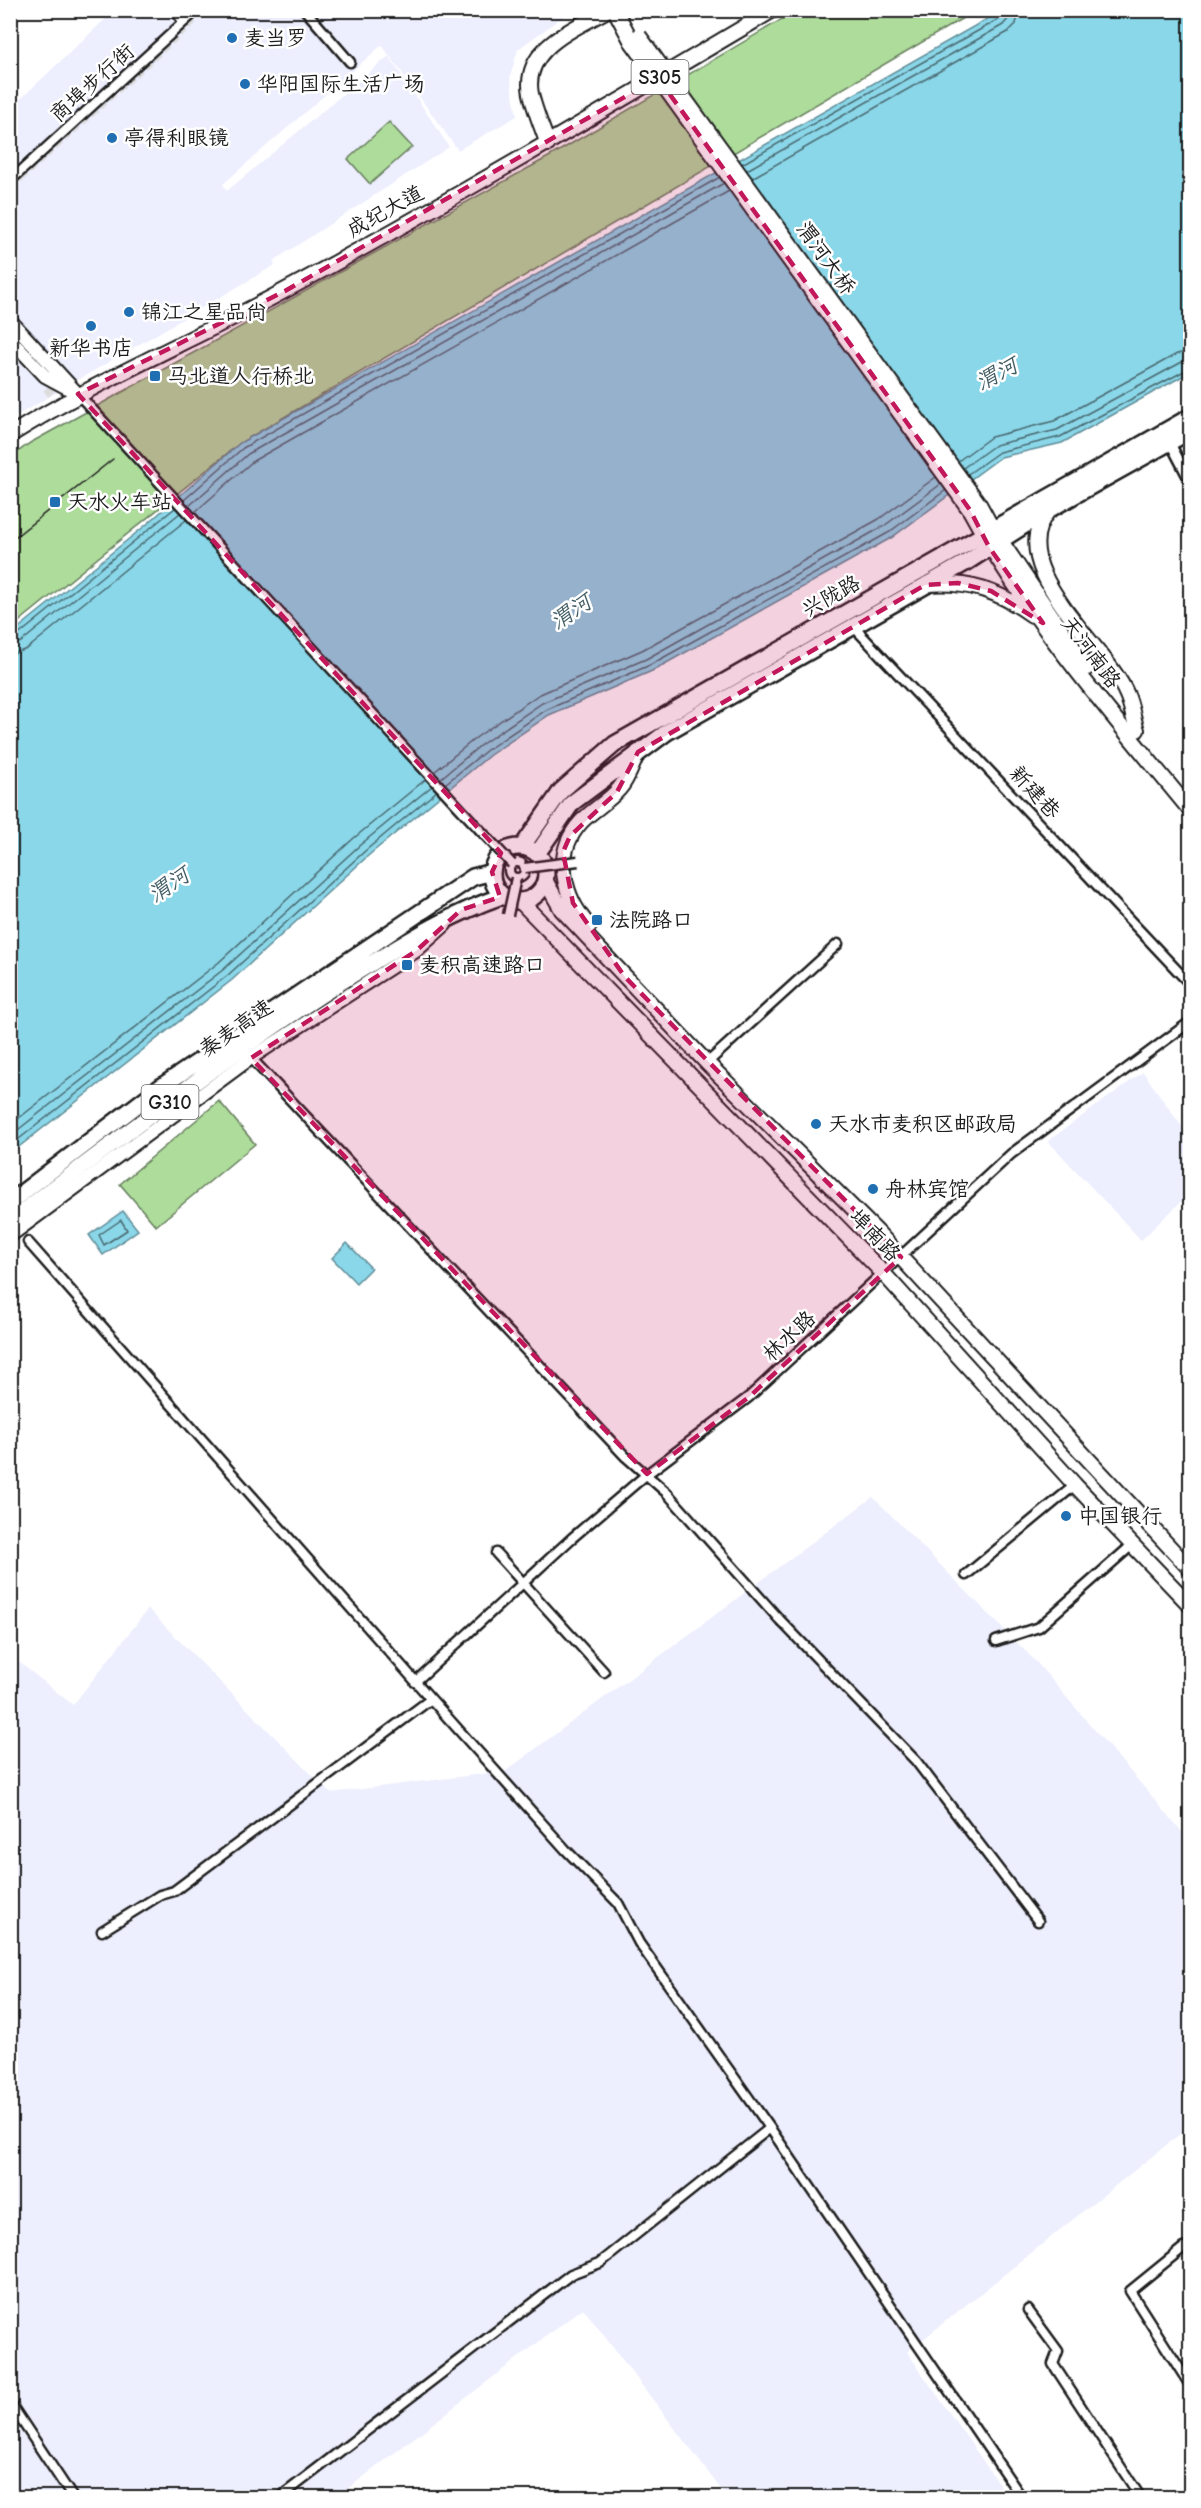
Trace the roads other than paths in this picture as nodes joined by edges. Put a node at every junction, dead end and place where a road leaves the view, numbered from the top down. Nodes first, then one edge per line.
1 (174, 10) edge
2 (197, 10) edge
3 (305, 10) edge
4 (607, 10) edge
5 (616, 10) edge
6 (772, 10) edge
7 (184, 22) junction
8 (350, 62) dead end
9 (548, 144) junction
10 (10, 181) edge
11 (10, 321) edge
12 (10, 339) edge
13 (78, 394) junction
14 (1191, 417) edge
15 (1191, 431) edge
16 (10, 435) edge
17 (1167, 437) junction
18 (1191, 481) edge
19 (975, 507) joint
20 (1050, 509) junction
21 (991, 537) junction
22 (925, 585) junction
23 (1043, 623) junction
24 (852, 625) junction
25 (1137, 730) junction
26 (638, 752) junction
27 (1191, 795) edge
28 (1191, 810) edge
29 (522, 847) junction
30 (537, 854) junction
31 (578, 861) dead end
32 (512, 864) junction
33 (525, 868) junction
34 (492, 872) junction
35 (516, 878) junction
36 (546, 880) junction
37 (502, 896) junction
38 (520, 901) junction
39 (461, 910) junction
40 (508, 915) dead end
41 (575, 923) junction
42 (560, 941) junction
43 (838, 944) dead end
44 (625, 977) junction
45 (331, 980) junction
46 (1191, 984) edge
47 (1191, 1022) edge
48 (251, 1058) junction
49 (707, 1063) junction
50 (10, 1202) edge
51 (10, 1221) edge
52 (10, 1236) edge
53 (28, 1242) dead end
54 (901, 1257) junction
55 (884, 1274) junction
56 (647, 1474) junction
57 (1075, 1485) junction
58 (1132, 1545) junction
59 (496, 1553) dead end
60 (1191, 1569) edge
61 (966, 1575) dead end
62 (523, 1582) junction
63 (1191, 1605) edge
64 (996, 1641) dead end
65 (604, 1672) dead end
66 (415, 1682) junction
67 (430, 1699) junction
68 (1038, 1920) dead end
69 (102, 1931) dead end
70 (770, 2128) junction
71 (1191, 2246) edge
72 (1028, 2310) dead end
73 (1191, 2385) edge
74 (10, 2403) edge
75 (73, 2498) edge
76 (279, 2498) edge
77 (1022, 2498) edge
78 (1141, 2498) edge

1 - 7 street
2 - 7 street, 商埠步行街
3 - 8 street
4 - 9 main road
5 - 19 main road, 渭河大桥, bridge
6 - 9 main road, 成纪大道 / S305
7 - 10 street, 商埠步行街
9 - 13 main road, 成纪大道
11 - 13 main road
12 - 13 main road
13 - 16 main road, 成纪大道
13 - 32 street, bridge
14 - 17 highway, 兴陇路
15 - 17 highway, 兴陇路
17 - 18 street
17 - 20 highway, 兴陇路
17 - 21 highway, 兴陇路
19 - 21 main road, 天河南路
20 - 21 highway, 兴陇路
20 - 25 main road
21 - 22 highway, 兴陇路
21 - 23 main road, 天河南路
21 - 25 main road, 天河南路
21 - 29 highway, 兴陇路
22 - 23 main road
22 - 24 highway, 兴陇路
23 - 28 main road, 天河南路
24 - 26 highway, 兴陇路
24 - 46 street, 新建巷
25 - 27 main road, 天河南路
26 - 30 highway, 兴陇路
26 - 44 main road
29 - 30 highway
29 - 34 highway
30 - 36 highway
31 - 33 street, bridge
32 - 33 street, bridge
32 - 35 street, bridge
33 - 35 street, bridge
34 - 37 highway
34 - 45 highway, 秦麦高速 / G310
35 - 40 street, bridge
36 - 38 highway
36 - 41 main road, 埠南路
37 - 38 highway
37 - 39 highway, 秦麦高速 / G310
38 - 42 main road, 埠南路
39 - 45 highway, 秦麦高速 / G310
39 - 48 main road
41 - 42 main road
41 - 44 main road, 埠南路
42 - 55 main road, 埠南路
43 - 49 street
44 - 49 main road, 埠南路
45 - 50 highway, 秦麦高速 / G310
45 - 51 highway, 秦麦高速 / G310
47 - 54 street, 林水路
48 - 52 main road
48 - 56 street
49 - 54 main road, 埠南路
53 - 66 street
54 - 55 street, 林水路
54 - 60 main road, 埠南路
55 - 56 street, 林水路
55 - 57 main road, 埠南路
56 - 62 street, 林水路
56 - 68 street
57 - 58 main road, 埠南路
57 - 61 street
58 - 63 main road, 埠南路
58 - 64 street
59 - 62 street
62 - 65 street
62 - 66 street, 林水路
66 - 67 street
67 - 69 street
67 - 70 street
70 - 76 street
70 - 77 street
71 - 73 street
72 - 78 street
74 - 75 street

